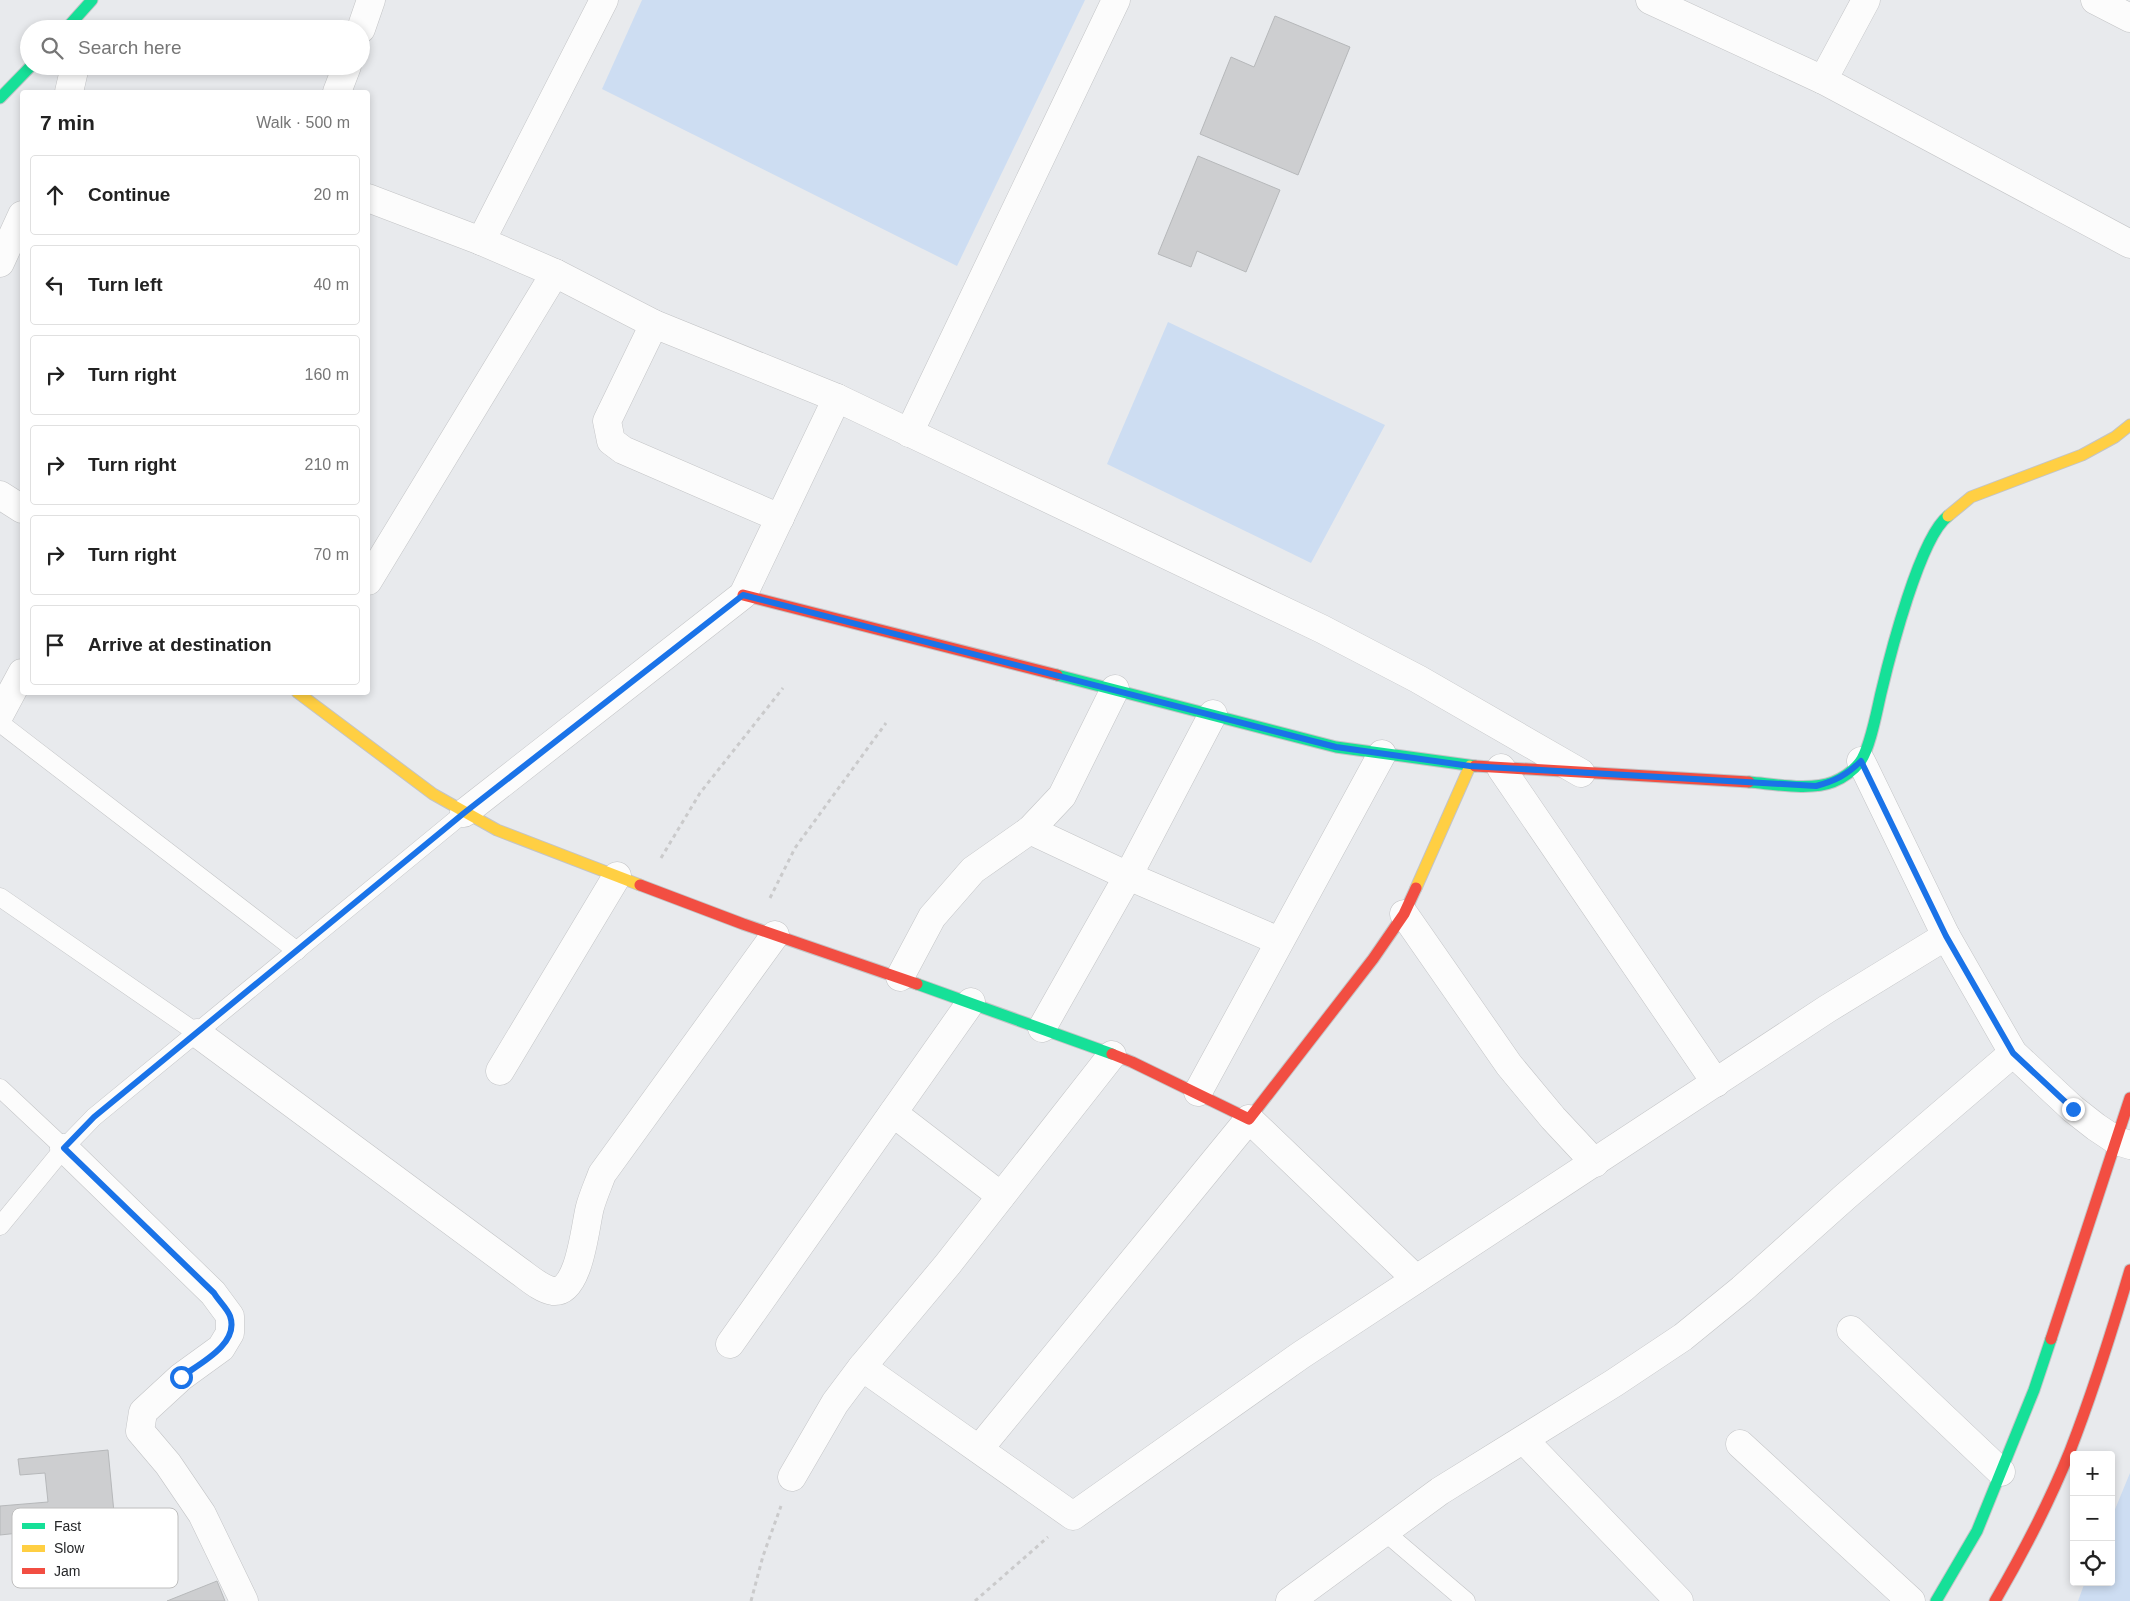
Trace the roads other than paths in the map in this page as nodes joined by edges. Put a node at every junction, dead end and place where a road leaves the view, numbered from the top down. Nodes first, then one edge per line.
1 (92, 0) edge
2 (371, 0) edge
3 (604, 0) edge
4 (1116, 0) edge
5 (1650, 0) edge
6 (1866, 0) edge
7 (2095, 0) edge
8 (2130, 18) edge
9 (76, 20) edge
10 (364, 20) edge
11 (22, 75) edge
12 (73, 75) edge
13 (344, 75) edge
14 (1823, 80) junction
15 (69, 90) edge
16 (338, 90) edge
17 (0, 98) edge
18 (370, 199) edge
19 (20, 219) edge
20 (481, 241) junction
21 (2130, 244) edge
22 (0, 263) edge
23 (555, 273) junction
24 (654, 324) junction
25 (837, 398) junction
26 (2130, 425) edge
27 (909, 433) junction
28 (0, 495) edge
29 (20, 508) edge
30 (780, 518) junction
31 (370, 578) edge
32 (743, 595) junction
33 (20, 677) edge
34 (1115, 689) junction
35 (302, 695) edge
36 (0, 714) edge
37 (1213, 714) junction
38 (0, 723) edge
39 (1382, 754) junction
40 (1861, 761) junction
41 (1470, 766) junction
42 (1501, 768) junction
43 (1581, 773) junction
44 (464, 813) junction
45 (1030, 830) junction
46 (617, 876) junction
47 (1128, 876) junction
48 (0, 897) edge
49 (1404, 914) junction
50 (767, 932) junction
51 (1946, 936) junction
52 (1279, 941) junction
53 (297, 951) junction
54 (900, 978) junction
55 (971, 1002) junction
56 (1042, 1028) junction
57 (197, 1033) junction
58 (2013, 1053) junction
59 (1112, 1055) junction
60 (500, 1071) dead end
61 (1716, 1083) junction
62 (0, 1088) edge
63 (1198, 1092) junction
64 (2130, 1098) edge
65 (893, 1113) junction
66 (1249, 1119) junction
67 (2124, 1143) edge
68 (64, 1148) junction
69 (1595, 1163) junction
70 (1001, 1196) junction
71 (0, 1226) edge
72 (2130, 1270) edge
73 (1416, 1279) junction
74 (1852, 1330) dead end
75 (730, 1344) dead end
76 (862, 1367) junction
77 (1524, 1440) junction
78 (1740, 1444) dead end
79 (979, 1449) junction
80 (2001, 1472) junction
81 (792, 1477) road end
82 (1385, 1532) junction
83 (244, 1601) edge
84 (1290, 1601) edge
85 (1466, 1601) edge
86 (1679, 1601) edge
87 (1910, 1601) edge
88 (1936, 1601) edge
89 (1995, 1601) edge

1 - 9 street
2 - 10 street
3 - 20 street
4 - 27 street
5 - 14 street
6 - 14 street
7 - 8 street
11 - 17 street
12 - 15 street
13 - 16 street
14 - 21 street
18 - 20 street
19 - 22 street
20 - 23 street
23 - 24 street
23 - 31 street
24 - 25 street
24 - 30 street
25 - 27 street
25 - 30 street
26 - 40 street
27 - 43 street
28 - 29 street
30 - 32 street
32 - 34 street
32 - 44 street
33 - 36 street
34 - 37 street
34 - 45 street
35 - 44 street
37 - 39 street
37 - 47 street
38 - 53 lane
39 - 41 street
39 - 52 street
40 - 43 street
40 - 51 street
41 - 42 street
41 - 49 street
42 - 43 street
42 - 61 street
44 - 46 street
44 - 53 lane
45 - 47 street
45 - 54 street
46 - 50 street
46 - 60 street
47 - 52 street
47 - 56 street
48 - 57 lane
49 - 66 street
49 - 69 street
50 - 54 street
50 - 57 street
51 - 58 street
51 - 61 street
52 - 63 street
53 - 57 lane
54 - 55 street
55 - 56 street
55 - 65 street
56 - 59 street
57 - 68 lane
58 - 67 street
58 - 77 street
59 - 63 street
59 - 70 street
61 - 69 street
62 - 68 lane
63 - 66 street
64 - 67 street
65 - 70 street
65 - 75 street
66 - 73 street
66 - 79 street
67 - 80 street
68 - 71 lane
68 - 83 street
69 - 73 street
70 - 76 street
72 - 89 street
73 - 79 street
74 - 80 street
76 - 79 street
76 - 81 street
77 - 82 street
77 - 86 street
78 - 87 street
80 - 88 street
82 - 84 street
82 - 85 lane

